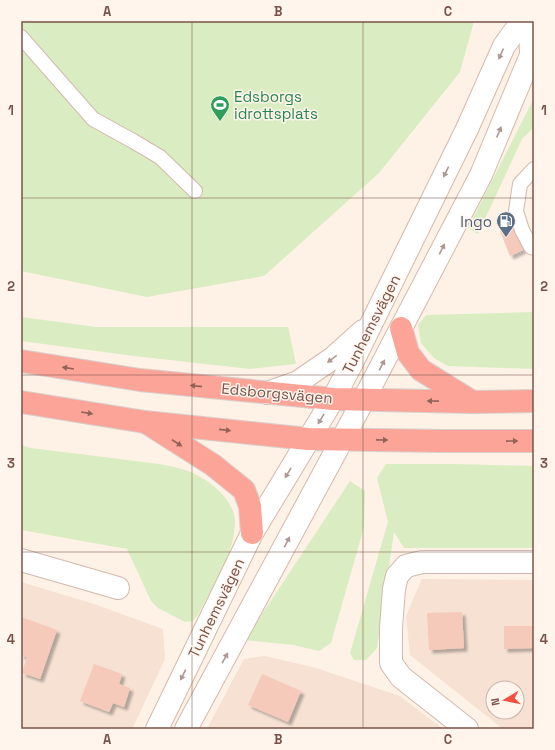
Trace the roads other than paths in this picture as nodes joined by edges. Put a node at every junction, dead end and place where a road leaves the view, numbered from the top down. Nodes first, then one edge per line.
1 (522, 21) edge
2 (530, 21) edge
3 (21, 37) edge
4 (534, 169) edge
5 (195, 191) dead end
6 (534, 248) edge
7 (372, 324) junction
8 (401, 328) junction
9 (21, 361) edge
10 (267, 393) junction
11 (333, 399) junction
12 (364, 399) junction
13 (534, 401) edge
14 (21, 402) edge
15 (472, 402) junction
16 (145, 422) junction
17 (308, 439) junction
18 (343, 439) junction
19 (534, 440) edge
20 (252, 533) junction
21 (21, 560) edge
22 (534, 562) edge
23 (118, 588) dead end
24 (157, 729) edge
25 (186, 729) edge
26 (468, 729) edge

1 -> 7 street, Tunhemsvägen
8 -> 2 street, Tunhemsvägen
3 - 5 lane
4 - 6 lane
7 -> 10 street
7 - 11 street, Tunhemsvägen
12 -> 8 street, Tunhemsvägen
8 - 15 highway
10 -> 9 highway, Edsborgsvägen
10 - 11 highway, Edsborgsvägen
11 - 12 highway, Edsborgsvägen
11 -> 17 street, Tunhemsvägen
15 -> 12 highway, Edsborgsvägen
12 - 18 street, Tunhemsvägen
13 - 15 highway, Edsborgsvägen
14 -> 16 highway
16 -> 17 highway
16 -> 20 highway
17 - 18 highway
17 -> 20 street, Tunhemsvägen
18 -> 19 highway
25 -> 18 street, Tunhemsvägen
20 -> 24 street, Tunhemsvägen
21 - 23 street
22 - 26 street

